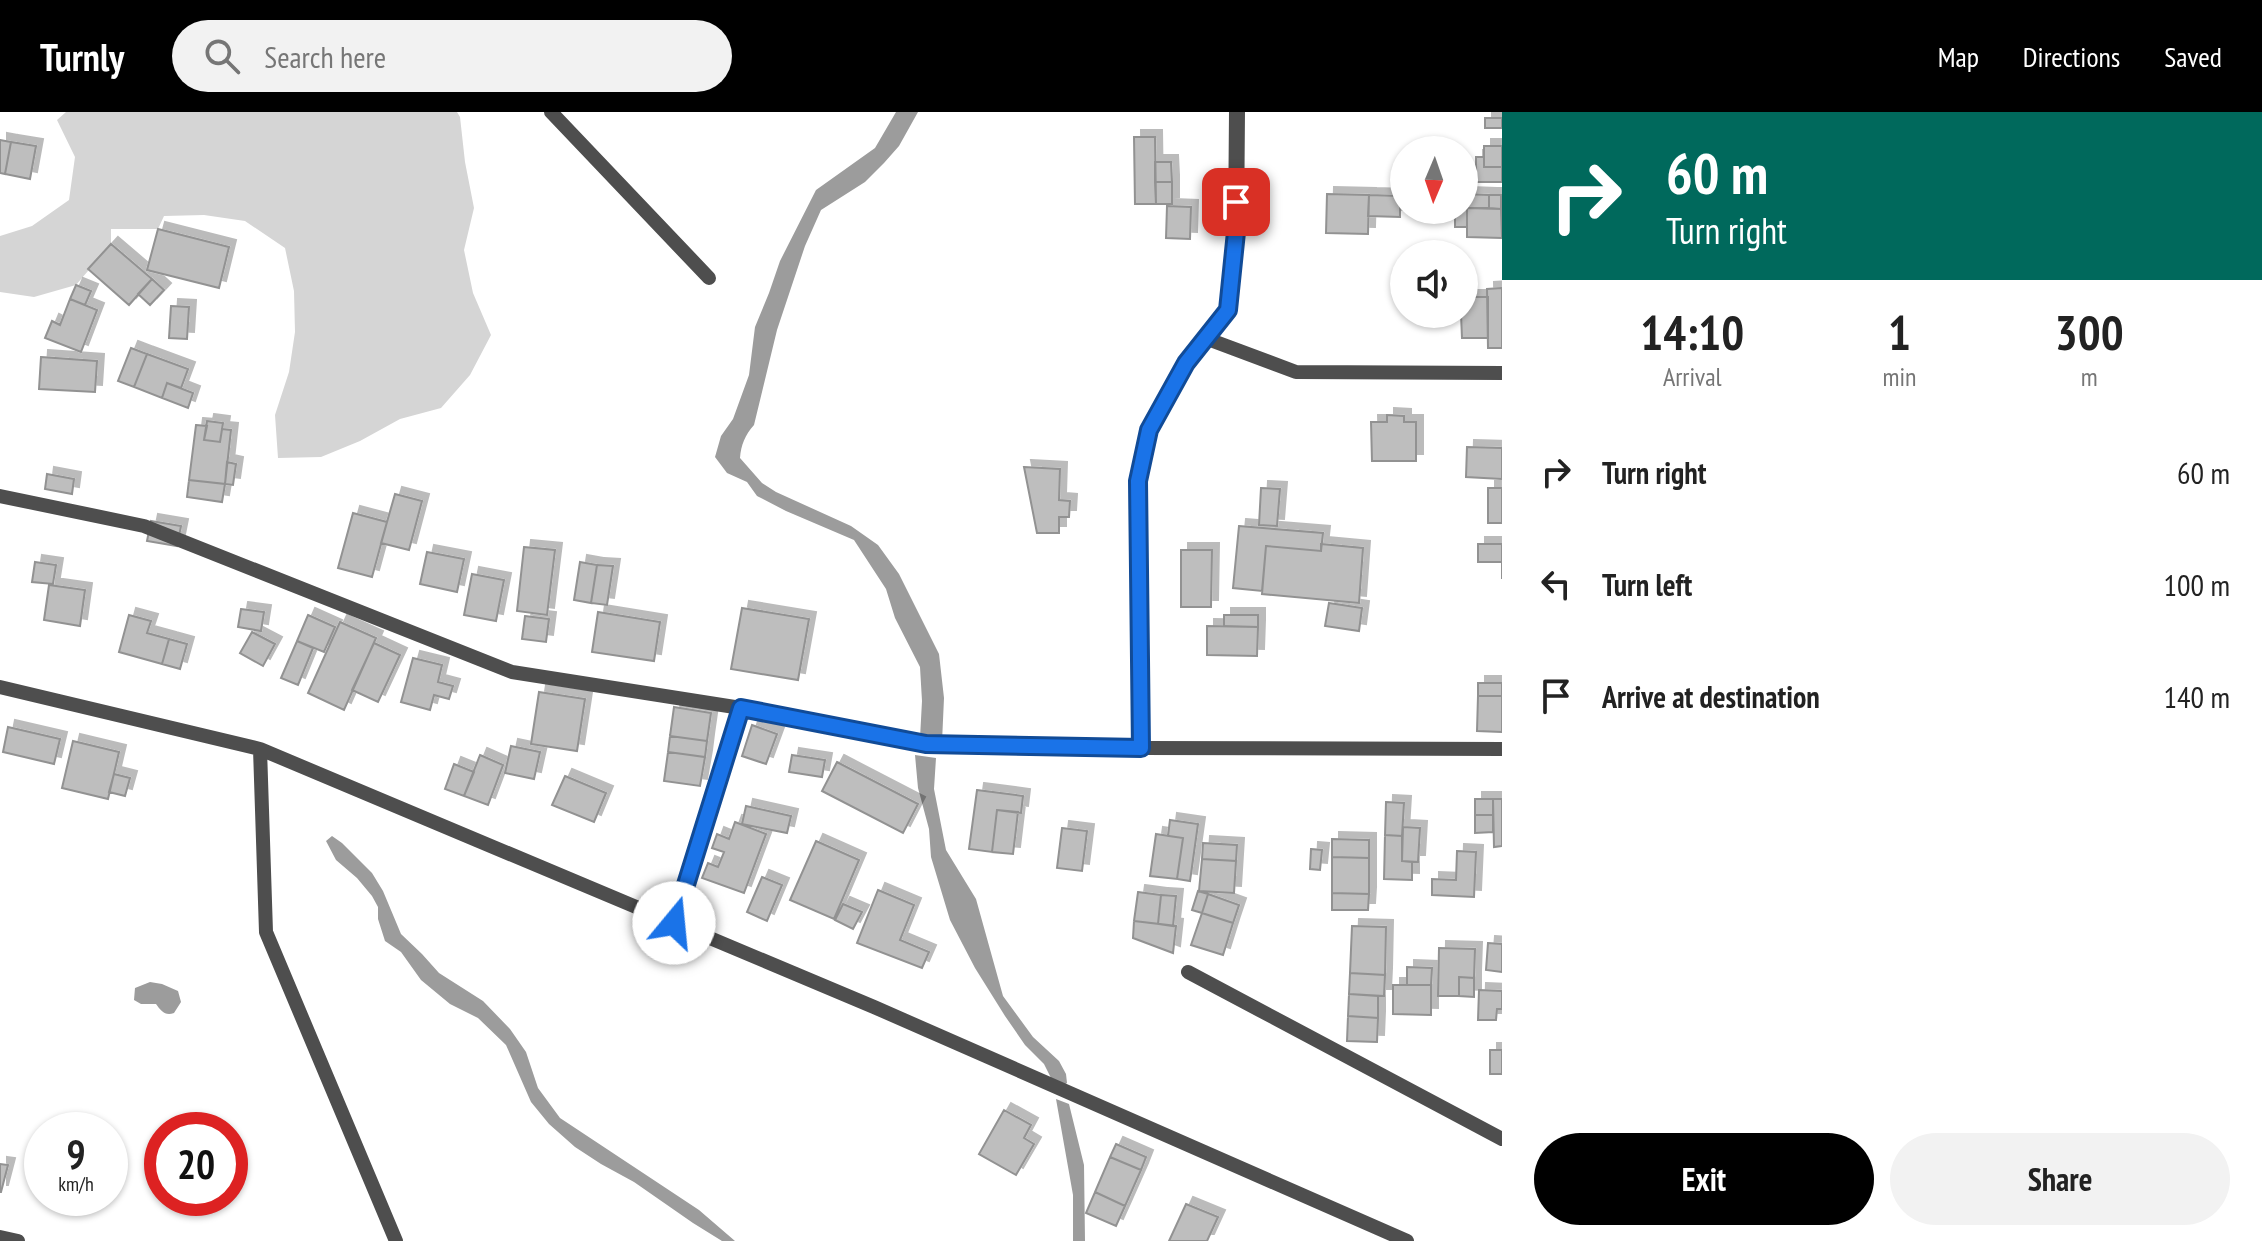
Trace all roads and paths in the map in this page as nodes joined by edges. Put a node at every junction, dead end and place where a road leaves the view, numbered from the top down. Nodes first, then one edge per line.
1 (551, 112) edge
2 (1237, 112) edge
3 (709, 278) dead end
4 (1205, 338) junction
5 (1502, 373) edge
6 (0, 496) edge
7 (0, 687) edge
8 (741, 708) junction
9 (1141, 748) junction
10 (260, 749) junction
11 (1502, 749) edge
12 (674, 923) junction
13 (1188, 972) dead end
14 (1502, 1139) edge
15 (0, 1237) edge
16 (18, 1241) edge
17 (396, 1241) edge
18 (1407, 1241) edge

1 - 3 lane
2 - 4 street
4 - 5 lane
4 - 9 street
6 - 8 lane
7 - 10 lane
8 - 9 lane
8 - 12 lane
9 - 11 lane
10 - 12 lane
10 - 17 lane
12 - 18 lane
13 - 14 lane
15 - 16 lane

